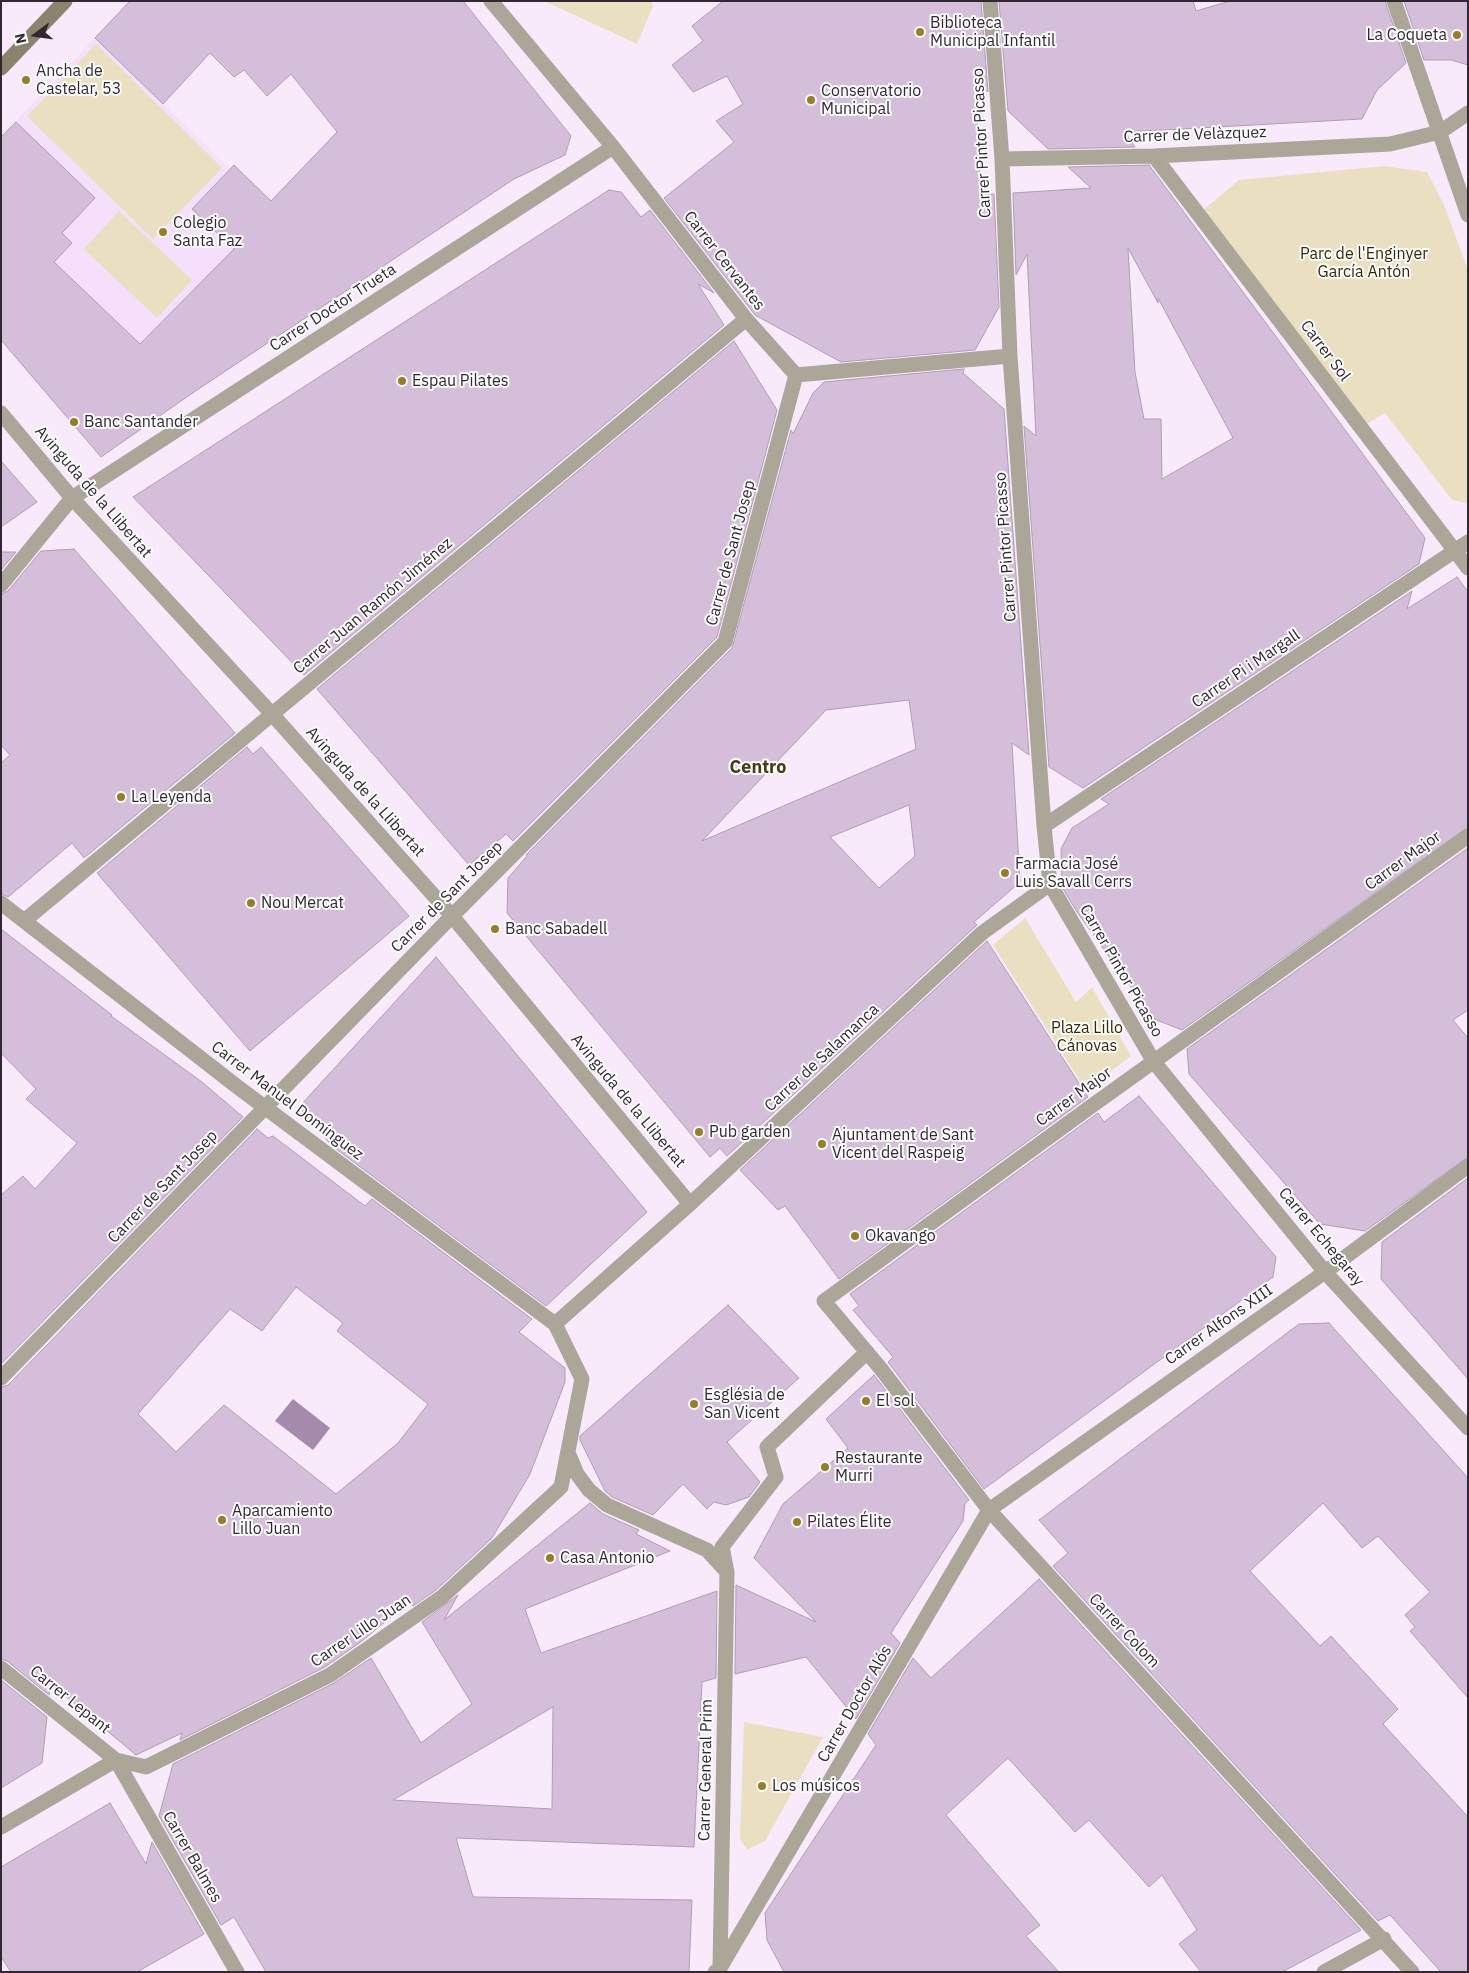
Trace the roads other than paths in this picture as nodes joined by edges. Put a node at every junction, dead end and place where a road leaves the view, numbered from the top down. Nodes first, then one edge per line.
1 (65, 1) edge
2 (491, 1) edge
3 (990, 1) edge
4 (1394, 1) edge
5 (1, 68) edge
6 (1468, 113) edge
7 (1440, 132) junction
8 (613, 147) junction
9 (1154, 156) junction
10 (1002, 159) junction
11 (1468, 215) edge
12 (746, 319) junction
13 (1010, 356) junction
14 (796, 375) junction
15 (1, 413) edge
16 (72, 498) junction
17 (1461, 546) edge
18 (1468, 568) edge
19 (1, 585) edge
20 (271, 714) junction
21 (1044, 826) junction
22 (1468, 836) edge
23 (1050, 884) junction
24 (1, 903) edge
25 (452, 916) junction
26 (24, 921) junction
27 (1154, 1062) junction
28 (265, 1107) junction
29 (1468, 1166) edge
30 (690, 1204) junction
31 (1325, 1272) junction
32 (824, 1301) joint
33 (555, 1324) junction
34 (867, 1352) junction
35 (1, 1378) edge
36 (1468, 1428) edge
37 (569, 1454) junction
38 (990, 1510) junction
39 (727, 1572) junction
40 (1, 1668) edge
41 (116, 1760) junction
42 (1, 1827) edge
43 (1384, 1939) junction
44 (719, 1970) edge
45 (237, 1972) edge
46 (1324, 1972) edge
47 (1412, 1972) edge

1 - 5 main road
2 - 8 street, Carrer Cervantes
3 - 10 street, Carrer Pintor Picasso
4 - 7 street
6 - 7 street
7 - 9 street, Carrer de Velàzquez
7 - 11 street
8 - 12 street, Carrer Cervantes
8 - 16 street, Carrer Doctor Trueta
9 - 10 street, Carrer de Velàzquez
9 - 17 street, Carrer Sol
10 - 13 street, Carrer Pintor Picasso
12 - 14 street, Carrer Cervantes
12 - 20 street, Carrer Juan Ramón Jiménez
13 - 14 street
13 - 21 street, Carrer Pintor Picasso
14 - 25 street, Carrer de Sant Josep
15 - 16 street, Avinguda de la Llibertat
16 - 19 street, Carrer Doctor Trueta
16 - 20 street, Avinguda de la Llibertat
17 - 18 street, Carrer Sol
17 - 21 street, Carrer Pi i Margall
20 - 25 street, Avinguda de la Llibertat
20 - 26 street, Carrer Juan Ramón Jiménez
21 - 23 street, Carrer Pintor Picasso
22 - 27 street, Carrer Major
23 - 27 street, Carrer Pintor Picasso
23 - 30 street, Carrer de Salamanca
24 - 26 street, Carrer Manuel Domínguez
25 - 28 street, Carrer de Sant Josep
25 - 30 street, Avinguda de la Llibertat
26 - 28 street, Carrer Manuel Domínguez
27 - 31 street, Carrer Echegaray
27 - 32 street, Carrer Major
28 - 33 street, Carrer Manuel Domínguez
28 - 35 street, Carrer de Sant Josep
29 - 31 street, Carrer Alfons XIII
30 - 33 street, Carrer de Salamanca
31 - 36 street, Carrer Echegaray
31 - 38 street, Carrer Alfons XIII
32 - 34 street, Carrer Colom
33 - 37 street, Carrer Lillo Juan
34 - 38 street, Carrer Colom
34 - 39 street, Carrer General Prim
37 - 39 street
37 - 41 street, Carrer Lillo Juan
38 - 43 street, Carrer Colom
38 - 44 street, Carrer Doctor Alós
39 - 44 street, Carrer General Prim
40 - 41 street, Carrer Lepant
41 - 42 street
41 - 45 street, Carrer Balmes
43 - 46 street
43 - 47 street, Carrer Colom

